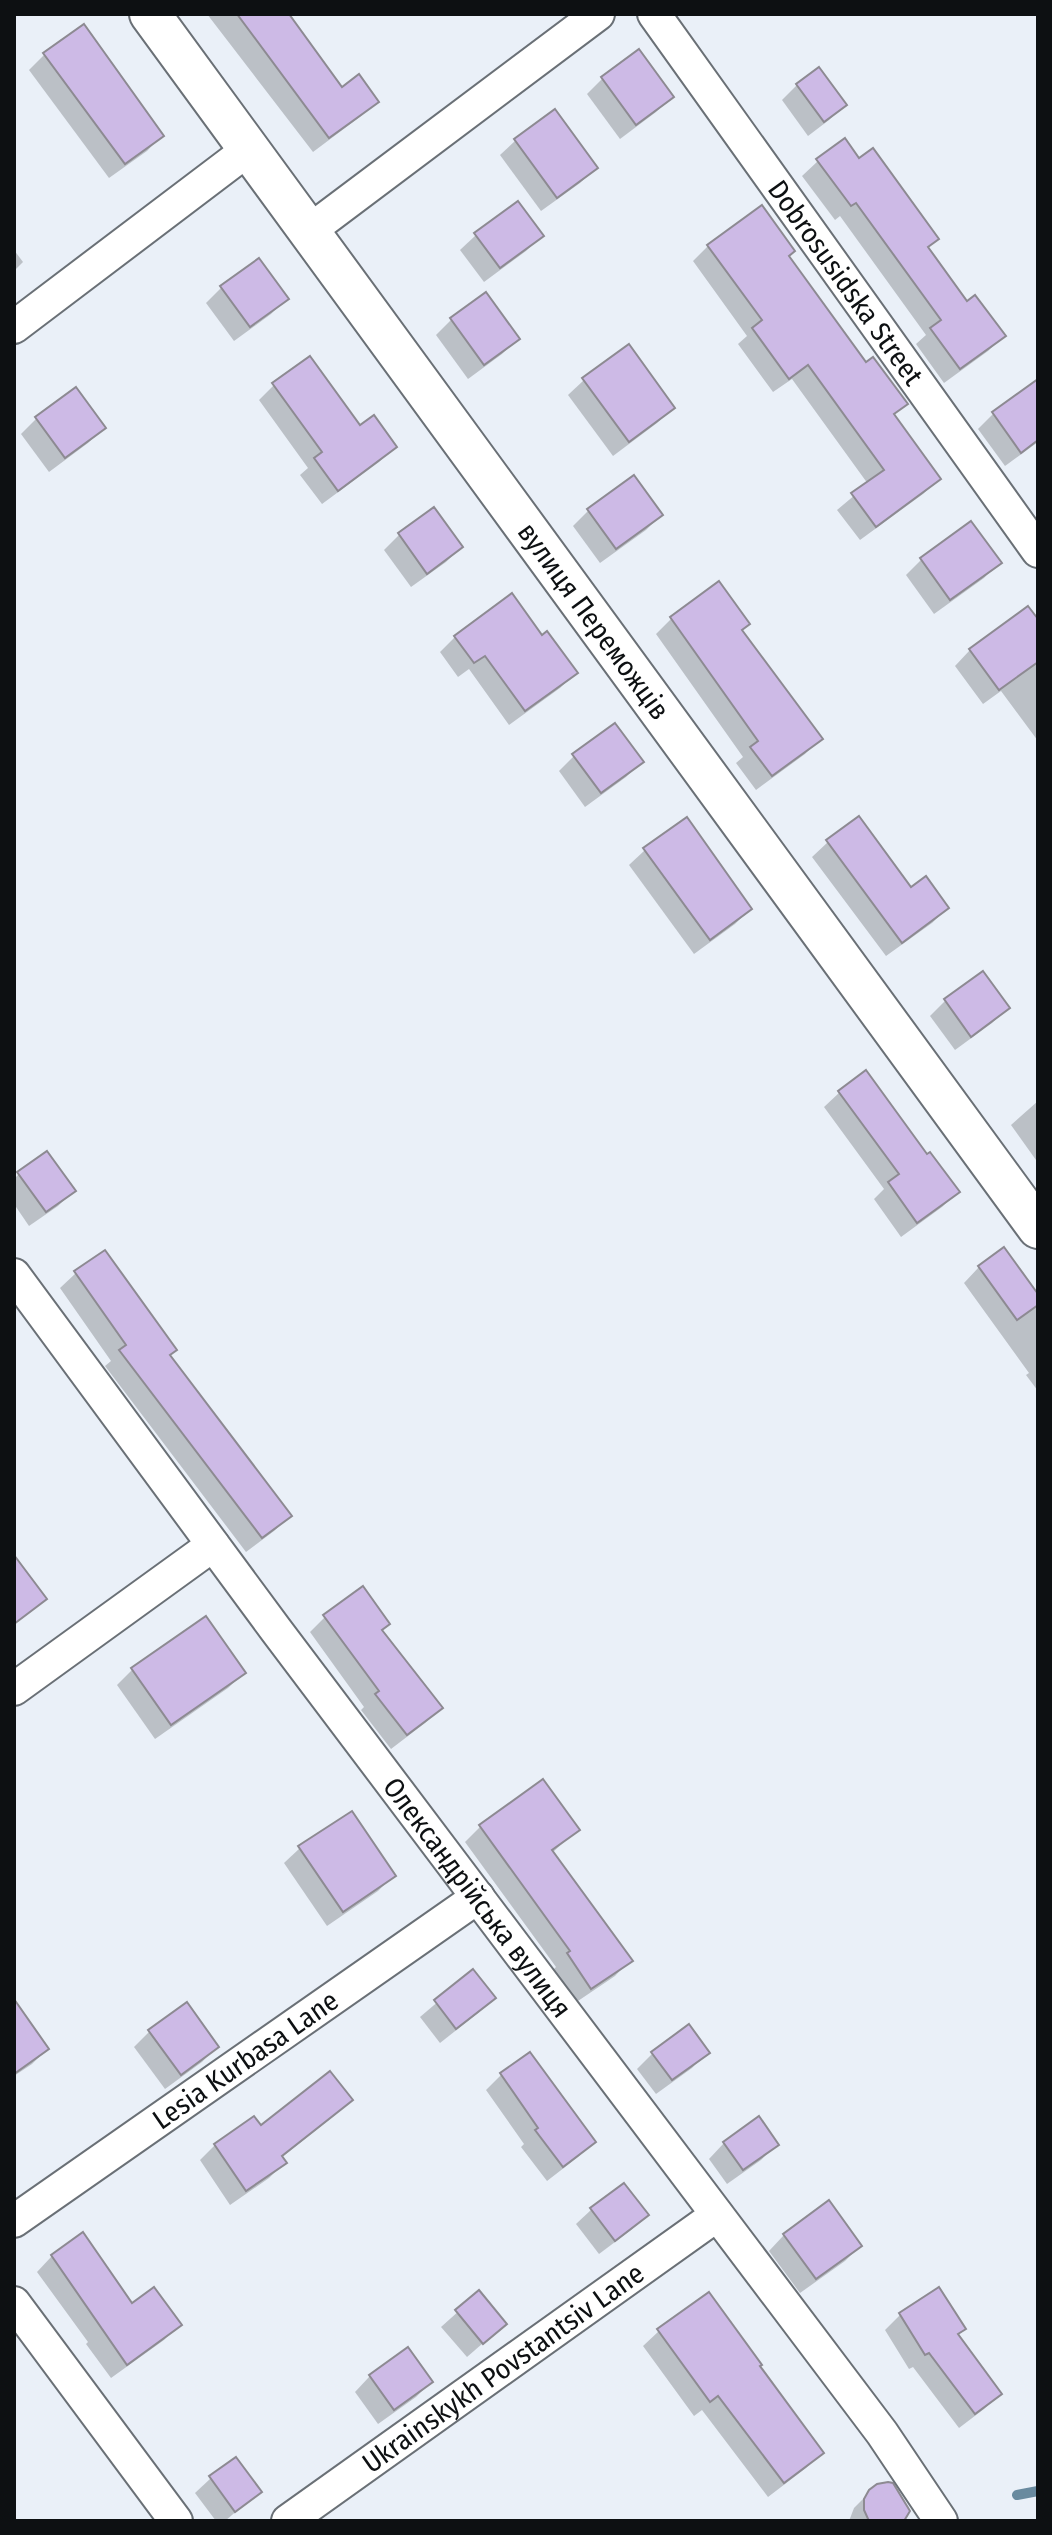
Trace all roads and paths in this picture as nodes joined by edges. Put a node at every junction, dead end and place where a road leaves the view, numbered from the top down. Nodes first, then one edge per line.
1 (150, 14) edge
2 (598, 14) edge
3 (654, 14) edge
4 (249, 149) junction
5 (309, 231) junction
6 (14, 327) edge
7 (1038, 551) edge
8 (1038, 1228) edge
9 (14, 1275) edge
10 (213, 1545) junction
11 (14, 1689) edge
12 (478, 1897) junction
13 (717, 2215) junction
14 (14, 2221) edge
15 (14, 2303) edge
16 (176, 2521) edge
17 (288, 2521) edge
18 (941, 2521) edge

1 - 4 street, вулиця Переможців
2 - 5 street
3 - 7 street, Dobrosusidska Street
4 - 5 street, вулиця Переможців
4 - 6 street
5 - 8 street, вулиця Переможців
9 - 10 street, Олександрійська вулиця
10 - 11 street
10 - 12 street, Олександрійська вулиця
12 - 13 street, Олександрійська вулиця
12 - 14 street, Lesia Kurbasa Lane
13 - 17 street, Ukrainskykh Povstantsiv Lane
13 - 18 street, Олександрійська вулиця
15 - 16 street

